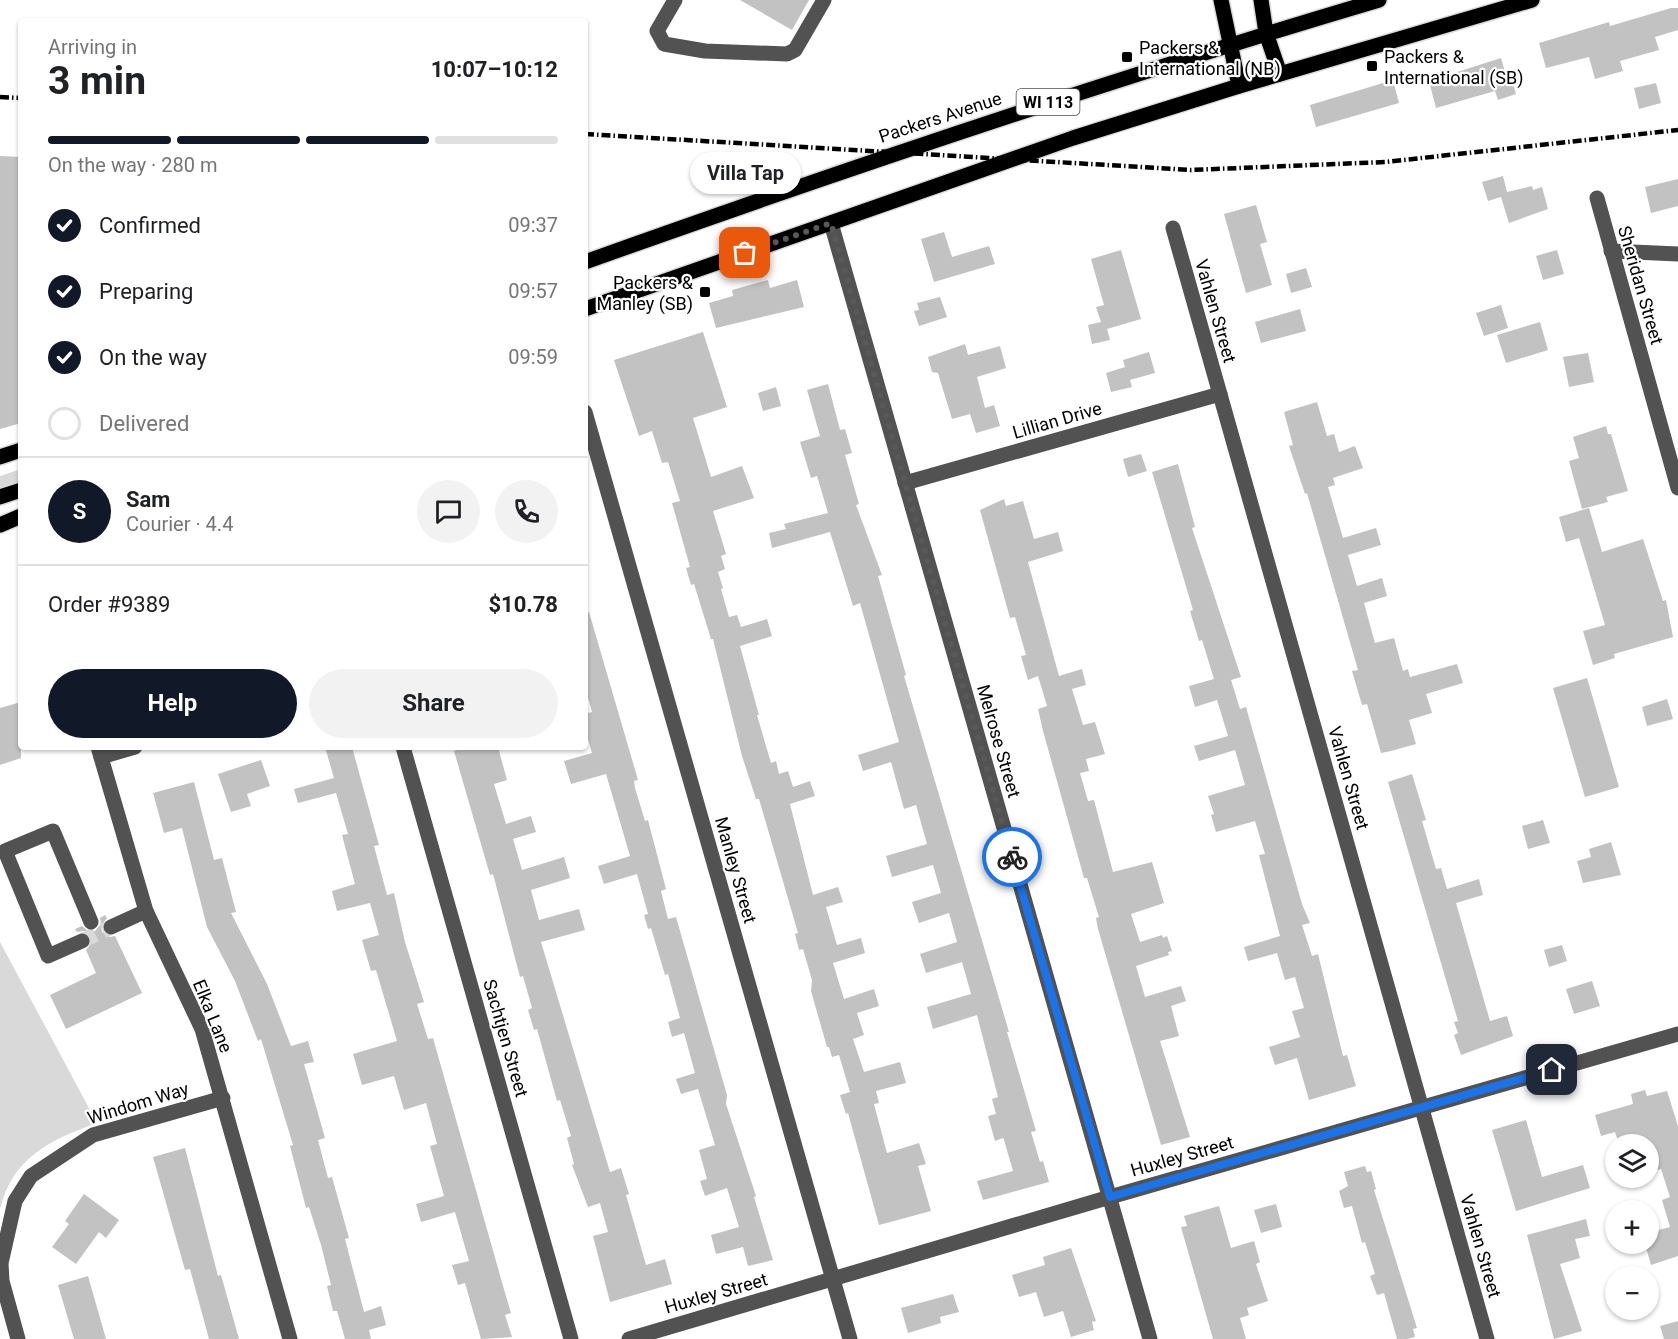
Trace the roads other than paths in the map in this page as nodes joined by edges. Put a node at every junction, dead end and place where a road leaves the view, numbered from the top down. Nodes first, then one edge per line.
1 (675, 0) edge
2 (824, 0) edge
3 (1221, 0) edge
4 (1261, 0) edge
5 (1379, 0) edge
6 (1532, 0) edge
7 (1266, 33) junction
8 (1229, 45) junction
9 (1280, 74) junction
10 (1239, 86) junction
11 (1597, 198) dead end
12 (831, 223) junction
13 (1173, 228) dead end
14 (1611, 251) junction
15 (1678, 254) edge
16 (588, 261) edge
17 (588, 308) edge
18 (1220, 394) junction
19 (588, 422) edge
20 (18, 451) edge
21 (0, 457) edge
22 (905, 483) junction
23 (1678, 488) edge
24 (18, 491) edge
25 (0, 497) edge
26 (18, 517) edge
27 (0, 525) edge
28 (404, 750) edge
29 (100, 752) edge
30 (146, 910) junction
31 (92, 922) dead end
32 (111, 927) tunnel mouth
33 (82, 942) tunnel mouth
34 (1678, 1034) edge
35 (223, 1098) junction
36 (1421, 1108) junction
37 (1110, 1197) junction
38 (833, 1279) junction
39 (18, 1339) edge
40 (290, 1339) edge
41 (571, 1339) edge
42 (629, 1339) edge
43 (850, 1339) edge
44 (1150, 1339) edge
45 (1486, 1339) edge

1 - 2 street
3 - 8 main road
4 - 7 main road
5 - 7 main road, Packers Avenue / WI 113
6 - 9 main road, WI 113
7 - 8 main road, Packers Avenue / WI 113
7 - 9 main road
8 - 10 main road
8 - 16 main road, Packers Avenue / WI 113
9 - 10 main road, WI 113
10 - 12 main road, WI 113
11 - 14 street, Sheridan Street
12 - 17 main road, WI 113
12 - 22 street, Melrose Street
13 - 18 street, Vahlen Street
14 - 15 street
14 - 23 street, Sheridan Street
18 - 22 street, Lillian Drive
18 - 36 street, Vahlen Street
19 - 38 street, Manley Street
20 - 21 main road
22 - 37 street, Melrose Street
24 - 25 main road
26 - 27 main road
28 - 41 street, Sachtjen Street
29 - 30 street, Elka Lane
30 - 32 street
30 - 35 street, Elka Lane
31 - 33 street
34 - 36 street, Huxley Street
35 - 39 street, Windom Way
35 - 40 street, Elka Lane
36 - 37 street, Huxley Street
36 - 45 street, Vahlen Street
37 - 38 street, Huxley Street
37 - 44 street, Melrose Street
38 - 42 street, Huxley Street
38 - 43 street, Manley Street

